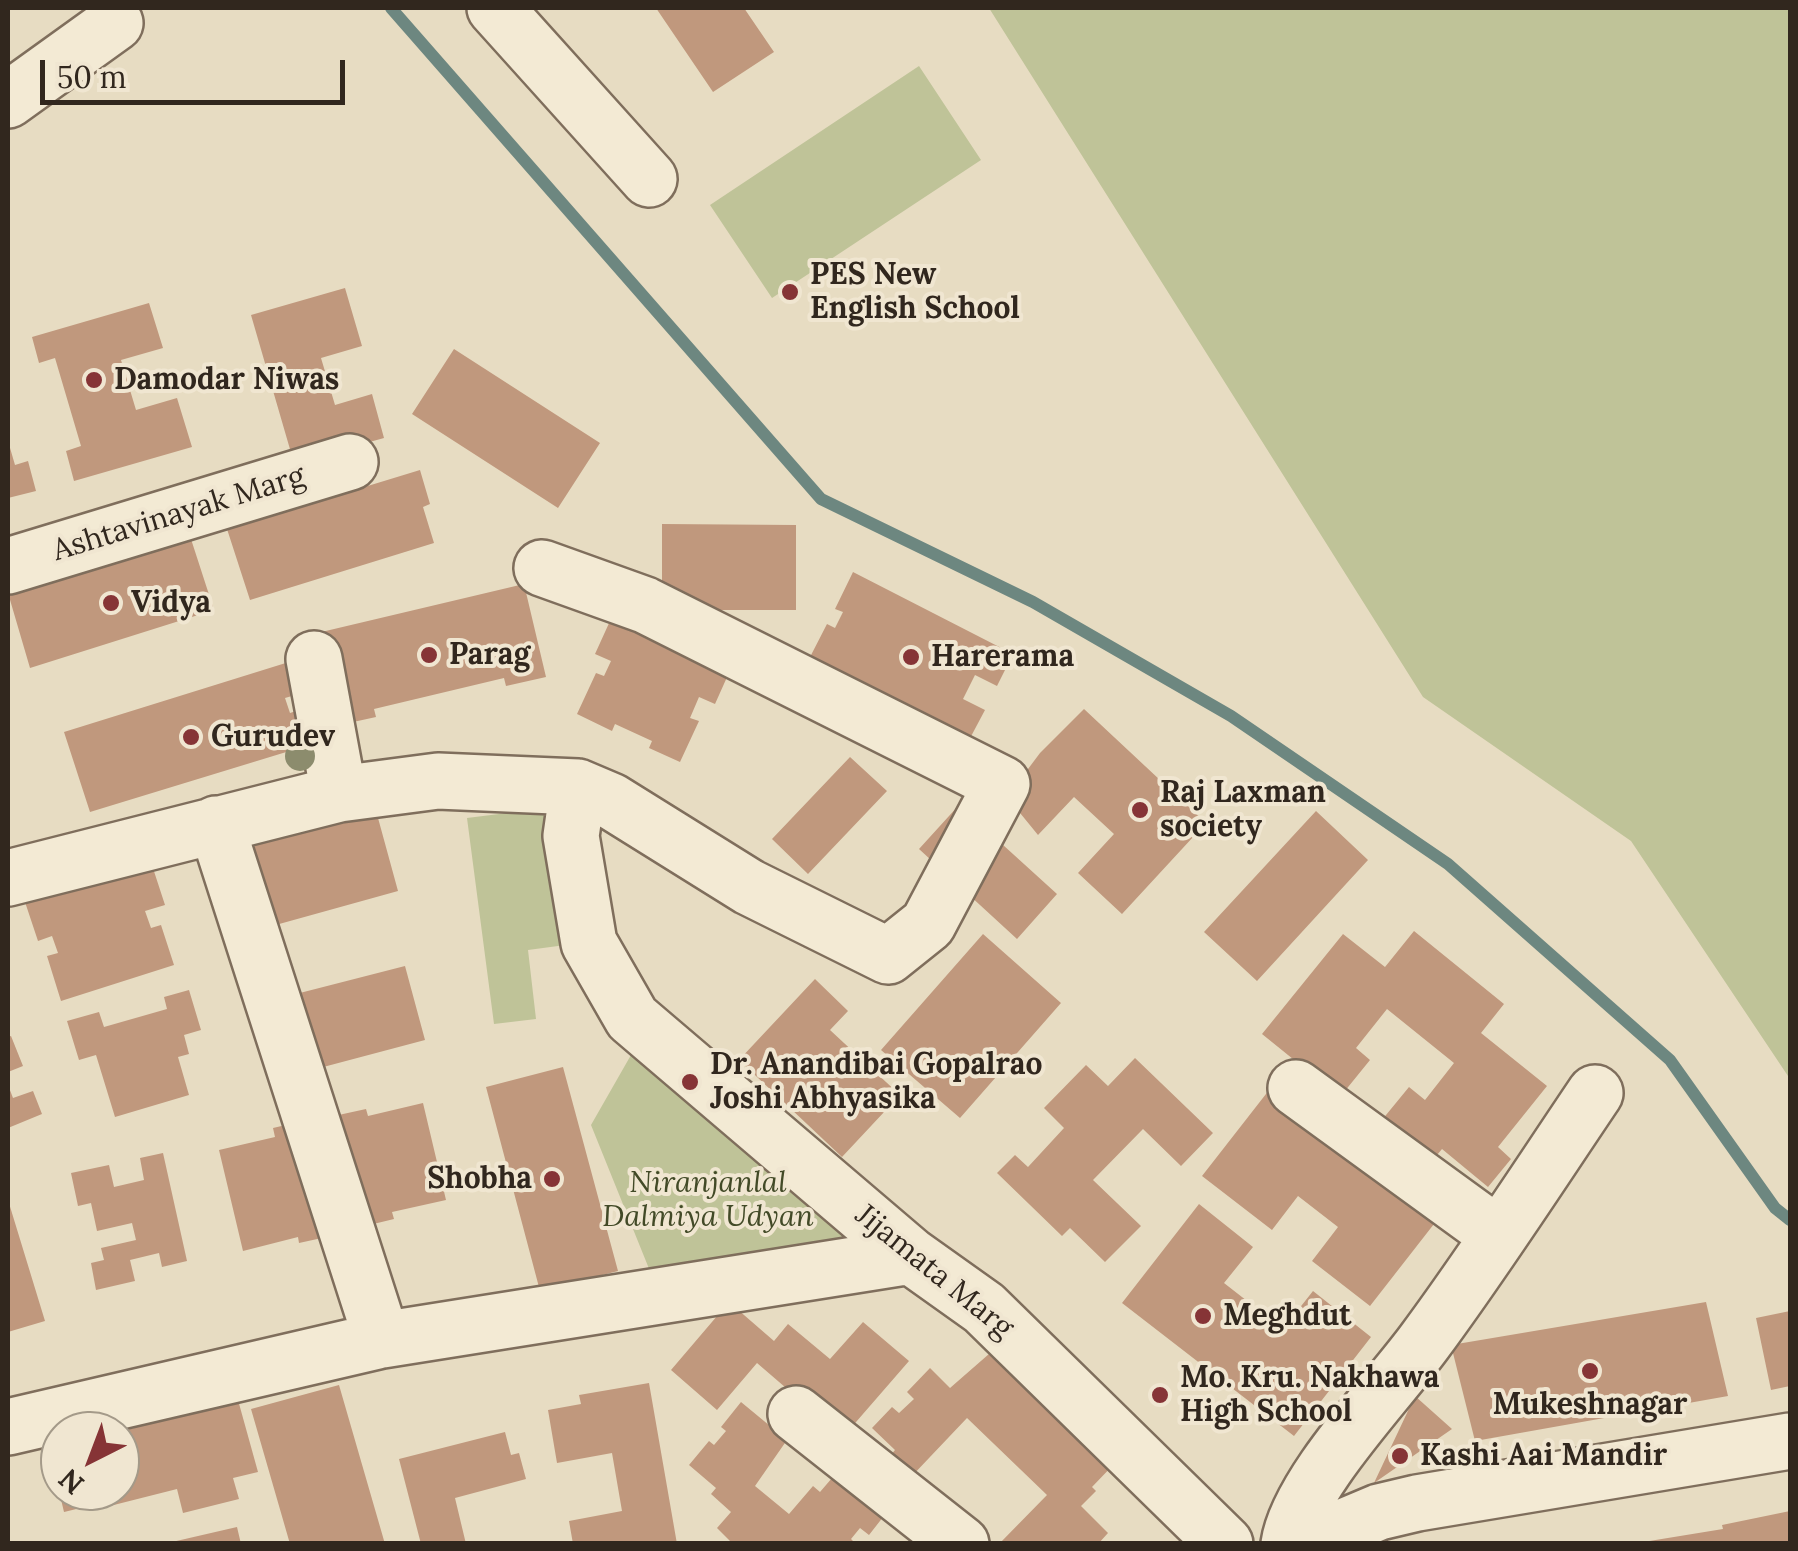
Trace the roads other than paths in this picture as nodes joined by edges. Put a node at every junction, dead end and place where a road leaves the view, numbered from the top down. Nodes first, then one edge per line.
1 (495, 8) edge
2 (115, 24) dead end
3 (8, 100) edge
4 (649, 180) dead end
5 (350, 462) dead end
6 (8, 566) edge
7 (542, 568) dead end
8 (314, 659) dead end
9 (578, 787) junction
10 (339, 794) junction
11 (216, 824) junction
12 (8, 878) edge
13 (1296, 1088) dead end
14 (1594, 1093) dead end
15 (1498, 1235) junction
16 (911, 1256) junction
17 (382, 1340) junction
18 (796, 1414) dead end
19 (8, 1427) edge
20 (1790, 1441) edge
21 (1693, 1474) junction
22 (1790, 1476) edge
23 (1394, 1533) edge
24 (961, 1544) edge
25 (1225, 1544) edge
26 (1289, 1544) edge
27 (1303, 1544) edge

1 - 4 street
2 - 3 street
5 - 6 street, Ashtavinayak Marg
7 - 9 street
8 - 10 street
9 - 10 street
9 - 16 street, Jijamata Marg
10 - 11 street
11 - 12 street
11 - 17 street
13 - 15 street
14 - 15 street
15 - 26 street
16 - 17 street
16 - 25 street, Jijamata Marg
17 - 19 street
18 - 24 street
20 - 21 street
21 - 22 street
21 - 23 street
23 - 27 street

